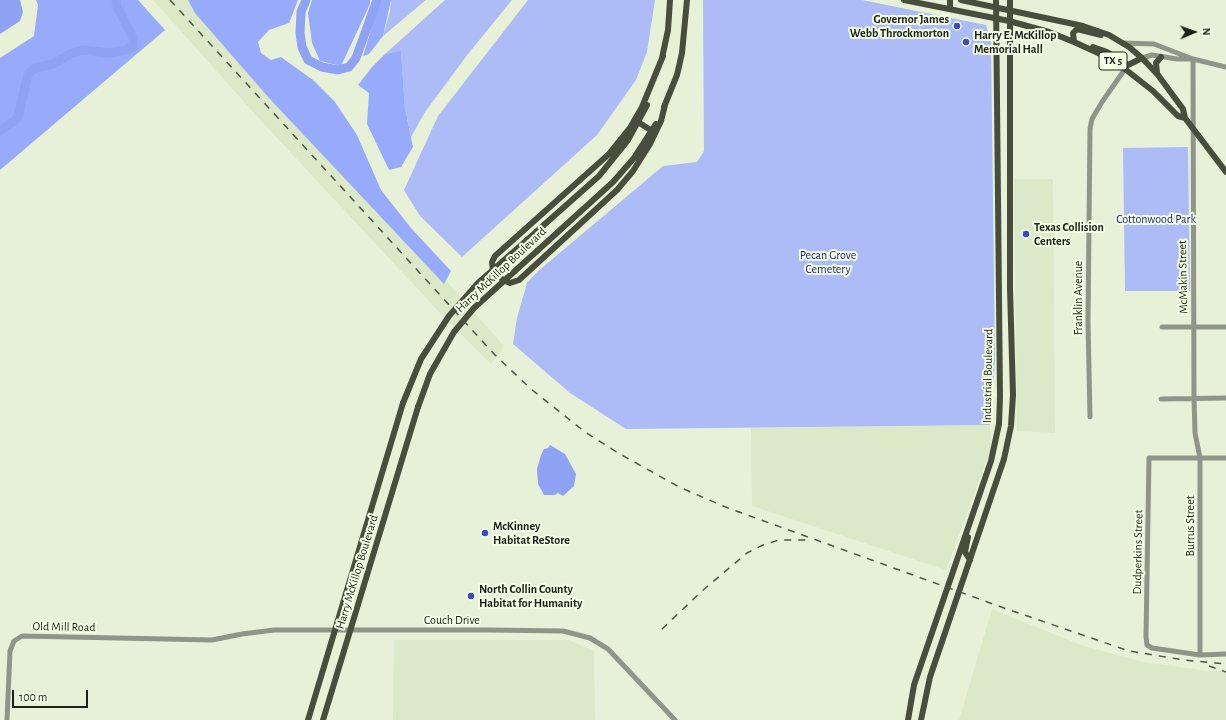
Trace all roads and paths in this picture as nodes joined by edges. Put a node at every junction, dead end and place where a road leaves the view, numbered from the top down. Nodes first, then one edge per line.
1 (670, 0) edge
2 (687, 0) edge
3 (904, 0) edge
4 (950, 0) edge
5 (961, 0) edge
6 (996, 0) edge
7 (1010, 0) edge
8 (913, 1) edge
9 (996, 7) junction
10 (950, 8) junction
11 (1010, 10) junction
12 (996, 18) junction
13 (1009, 21) junction
14 (1109, 35) junction
15 (1074, 42) junction
16 (1123, 43) junction
17 (1084, 46) junction
18 (663, 56) junction
19 (1161, 56) junction
20 (1142, 58) junction
21 (1193, 59) junction
22 (1226, 66) edge
23 (1126, 69) junction
24 (1158, 75) junction
25 (665, 105) junction
26 (1185, 118) junction
27 (638, 122) junction
28 (1193, 128) junction
29 (652, 131) junction
30 (1226, 172) edge
31 (1011, 188) junction
32 (998, 189) junction
33 (1011, 225) junction
34 (999, 226) junction
35 (999, 288) junction
36 (1010, 288) junction
37 (999, 304) junction
38 (1011, 304) junction
39 (1226, 326) edge
40 (1162, 327) dead end
41 (1194, 327) junction
42 (1161, 398) dead end
43 (1194, 398) junction
44 (1226, 398) edge
45 (1090, 417) dead end
46 (1200, 458) junction
47 (1226, 458) edge
48 (971, 516) junction
49 (984, 518) junction
50 (970, 560) junction
51 (334, 630) junction
52 (351, 630) junction
53 (195, 640) joint
54 (1200, 654) junction
55 (1226, 654) edge
56 (7, 720) edge
57 (308, 720) edge
58 (323, 720) edge
59 (675, 720) edge
60 (908, 720) edge
61 (921, 720) edge

1 - 18 main road, Harry McKillop Boulevard
2 - 25 main road, Harry McKillop Boulevard
3 - 8 main road, TX 5
4 - 10 main road
5 - 9 main road, TX 5
6 - 9 main road, Industrial Boulevard
7 - 11 main road, Industrial Boulevard
8 - 10 main road, TX 5
9 - 11 main road, TX 5
9 - 12 main road, Industrial Boulevard
10 - 12 main road, TX 5
11 - 13 main road, Industrial Boulevard
11 - 14 main road, TX 5
12 - 13 main road, TX 5
12 - 32 main road, Industrial Boulevard
13 - 15 main road, TX 5
13 - 31 main road, Industrial Boulevard
14 - 15 main road
14 - 16 main road, TX 5
15 - 17 main road, TX 5
16 - 20 main road, TX 5
16 - 21 street
17 - 20 main road
17 - 23 main road, TX 5
18 - 25 main road
18 - 27 main road, Harry McKillop Boulevard
19 - 20 street
19 - 21 street
19 - 24 main road
20 - 24 main road, TX 5
21 - 22 street
21 - 28 street, McMakin Street
23 - 26 main road, TX 5
23 - 45 street, Franklin Avenue
24 - 26 main road, TX 5
25 - 29 main road, Harry McKillop Boulevard
26 - 28 main road, TX 5
27 - 29 main road
27 - 51 main road, Harry McKillop Boulevard, bridge
28 - 30 main road, TX 5
28 - 41 street, McMakin Street
29 - 52 main road, Harry McKillop Boulevard, bridge
31 - 32 main road
31 - 33 main road, Industrial Boulevard
32 - 34 main road, Industrial Boulevard
33 - 34 main road
33 - 36 main road, Industrial Boulevard
34 - 35 main road, Industrial Boulevard
35 - 36 main road
35 - 37 main road, Industrial Boulevard
36 - 38 main road, Industrial Boulevard
37 - 38 main road
37 - 48 main road, Industrial Boulevard
38 - 49 main road, Industrial Boulevard
39 - 41 street
40 - 41 street
41 - 43 street, McMakin Street
42 - 43 street
43 - 44 street
43 - 46 street, Burrus Street
46 - 47 street
46 - 54 street, Burrus Street
46 - 54 street, Dudperkins Street
48 - 49 main road
48 - 50 main road
48 - 60 main road, Industrial Boulevard
49 - 50 main road, Industrial Boulevard
50 - 61 main road, Industrial Boulevard
51 - 52 street, Couch Drive
51 - 53 street, Couch Drive
51 - 57 main road, Harry McKillop Boulevard
52 - 58 main road, Harry McKillop Boulevard
52 - 59 street, Couch Drive
53 - 56 street, Old Mill Road
54 - 55 street

